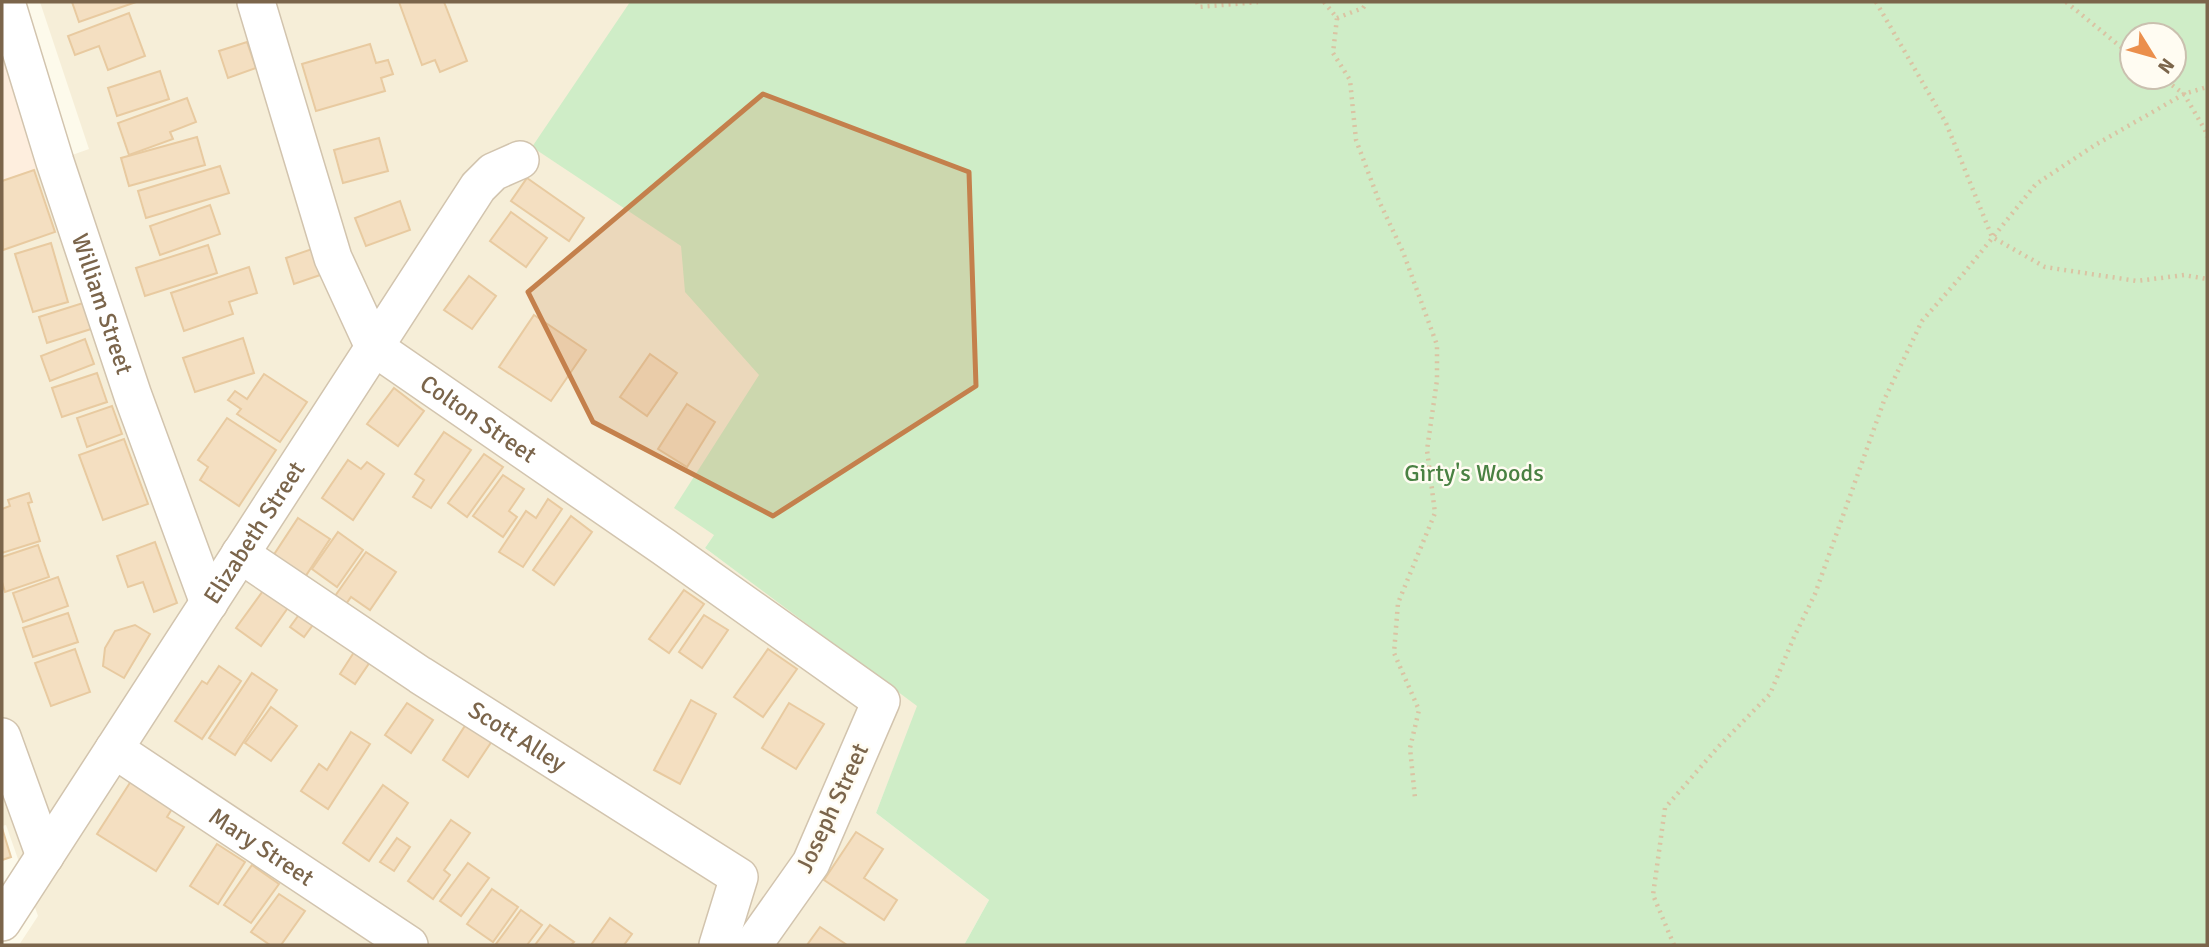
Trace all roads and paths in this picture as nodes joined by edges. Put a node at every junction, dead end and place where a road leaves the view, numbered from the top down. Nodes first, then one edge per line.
1 (6, 2) edge
2 (256, 2) edge
3 (1197, 2) edge
4 (1258, 2) edge
5 (1324, 2) edge
6 (1367, 2) edge
7 (1876, 2) edge
8 (2066, 2) edge
9 (1338, 18) junction
10 (2118, 45) edge
11 (2207, 87) edge
12 (2180, 91) edge
13 (2184, 94) junction
14 (2207, 137) edge
15 (520, 160) dead end
16 (1992, 237) junction
17 (2207, 279) edge
18 (374, 346) junction
19 (240, 554) junction
20 (209, 603) junction
21 (881, 701) joint
22 (2, 737) edge
23 (114, 750) junction
24 (1415, 798) dead end
25 (45, 856) junction
26 (2, 922) edge
27 (2, 938) edge
28 (13, 945) edge
29 (409, 945) edge
30 (718, 945) edge
31 (753, 945) edge
32 (1674, 945) edge

1 - 20 street, William Street
2 - 18 street
3 - 4 path
5 - 9 path
6 - 9 path
7 - 16 path
8 - 10 path
9 - 24 path
11 - 13 path
12 - 13 path
13 - 14 path
13 - 16 path
15 - 18 street, Elizabeth Street
16 - 17 path
16 - 32 path
18 - 19 street, Elizabeth Street
18 - 21 street, Colton Street
19 - 20 street, Elizabeth Street
19 - 30 street, Scott Alley
20 - 23 street, Elizabeth Street
21 - 31 street, Joseph Street
22 - 25 street
23 - 25 street, Elizabeth Street
23 - 29 street, Mary Street
25 - 26 street, Elizabeth Street
27 - 28 street

